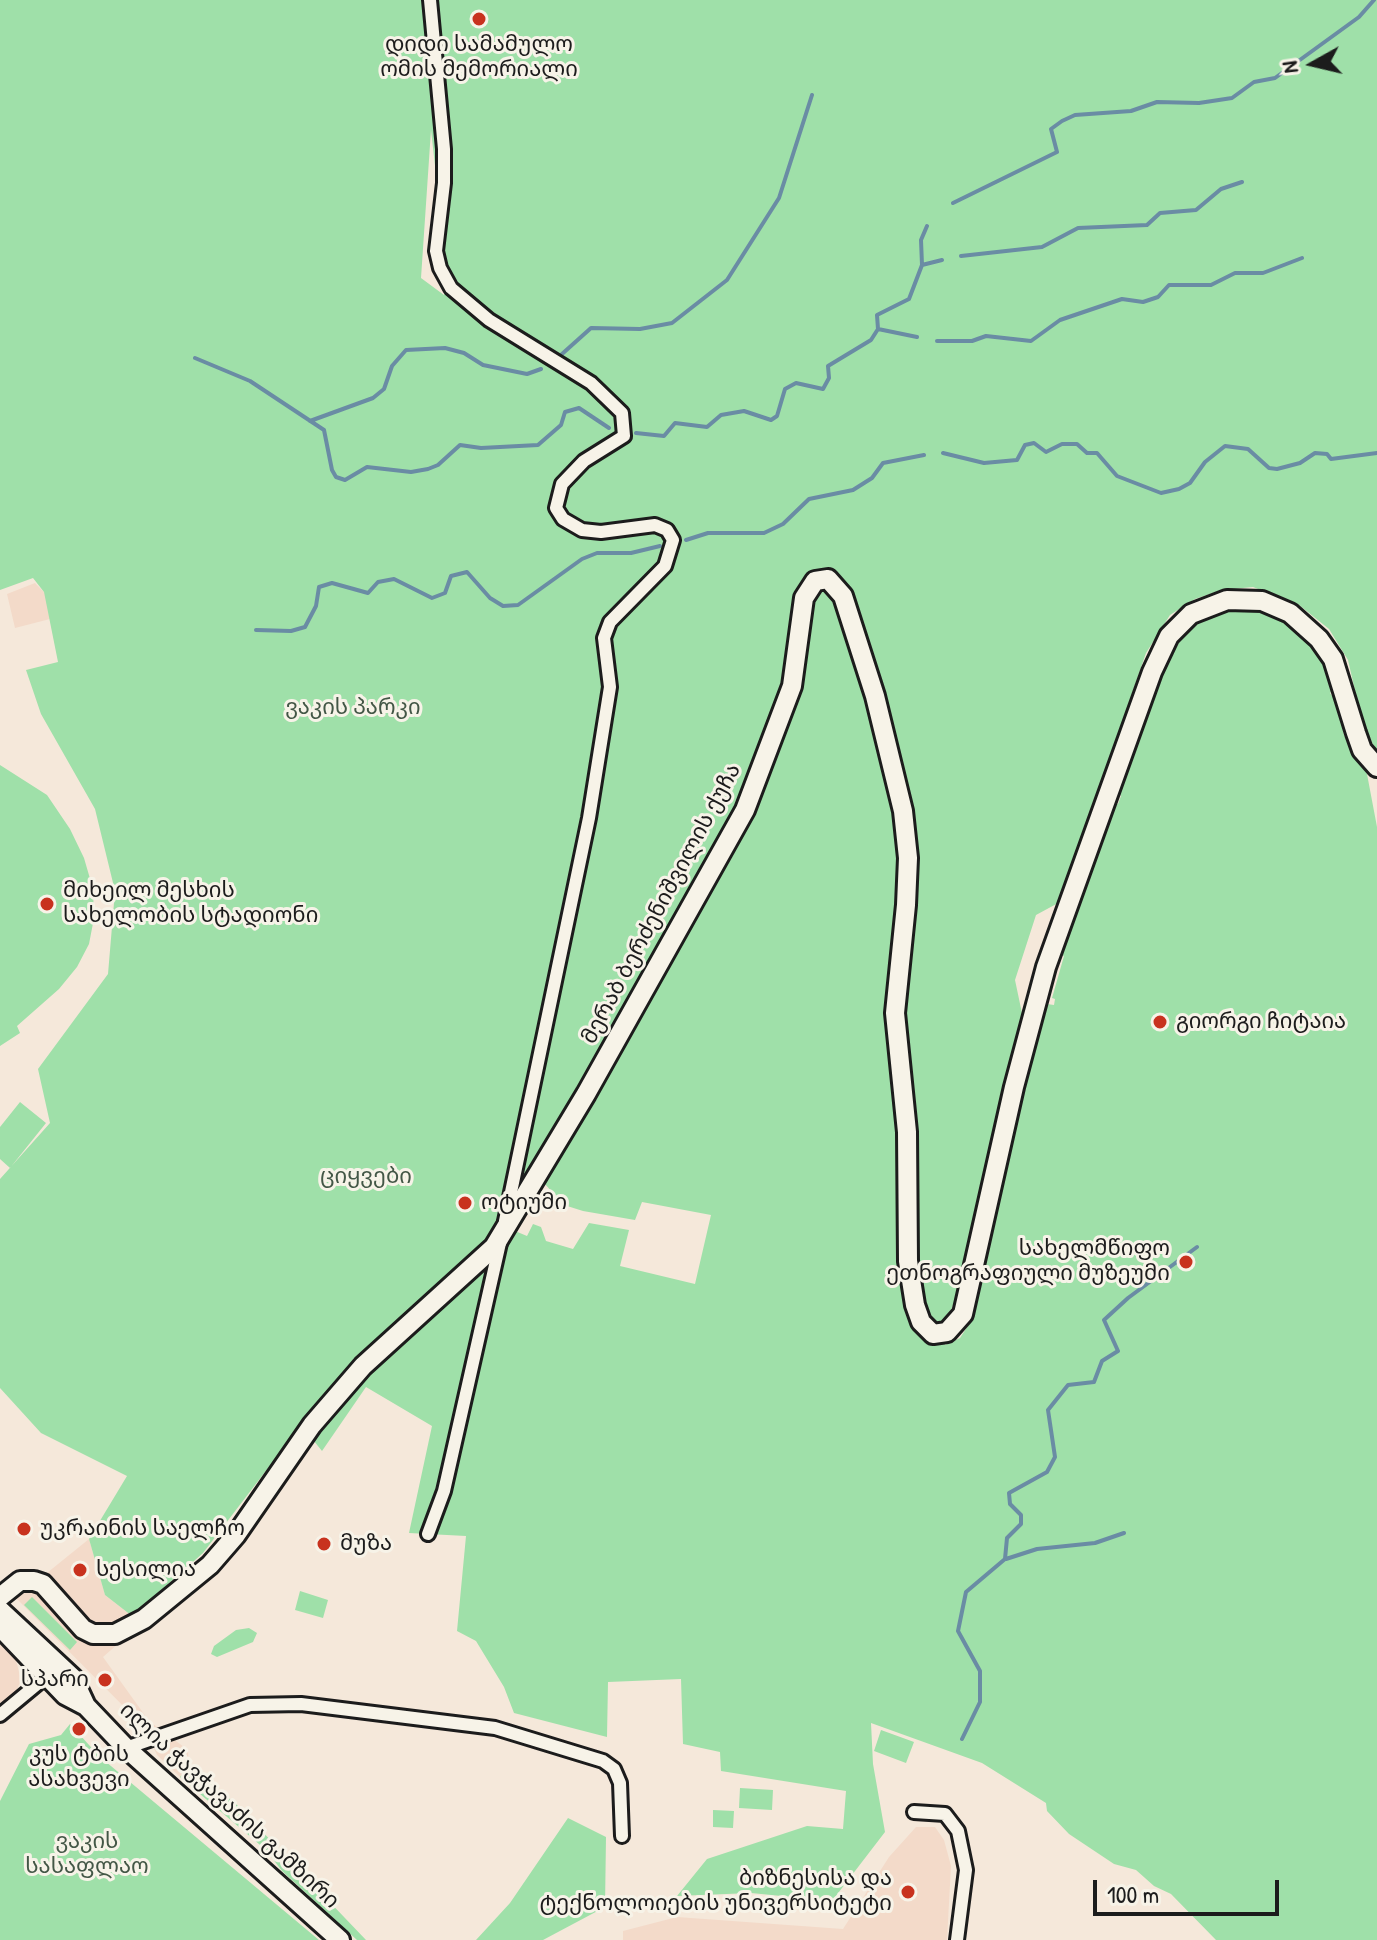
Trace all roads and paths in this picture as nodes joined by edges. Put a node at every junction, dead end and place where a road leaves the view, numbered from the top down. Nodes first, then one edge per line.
1 (430, 0) edge
2 (1377, 767) edge
3 (503, 1233) junction
4 (428, 1534) dead end
5 (0, 1597) edge
6 (0, 1610) edge
7 (0, 1627) edge
8 (53, 1671) junction
9 (0, 1715) edge
10 (126, 1748) junction
11 (914, 1812) dead end
12 (622, 1836) dead end
13 (340, 1940) edge
14 (957, 1940) edge

1 - 3 street
2 - 3 street, მერაბ ბერძენიშვილის ქუჩა
3 - 4 street
3 - 5 street, მერაბ ბერძენიშვილის ქუჩა
6 - 8 street, ილია ჭავჭავაძის გამზირი
7 - 8 street, ილია ჭავჭავაძის გამზირი
8 - 9 street
8 - 10 street, ილია ჭავჭავაძის გამზირი
10 - 12 street
10 - 13 street, ილია ჭავჭავაძის გამზირი
11 - 14 street

